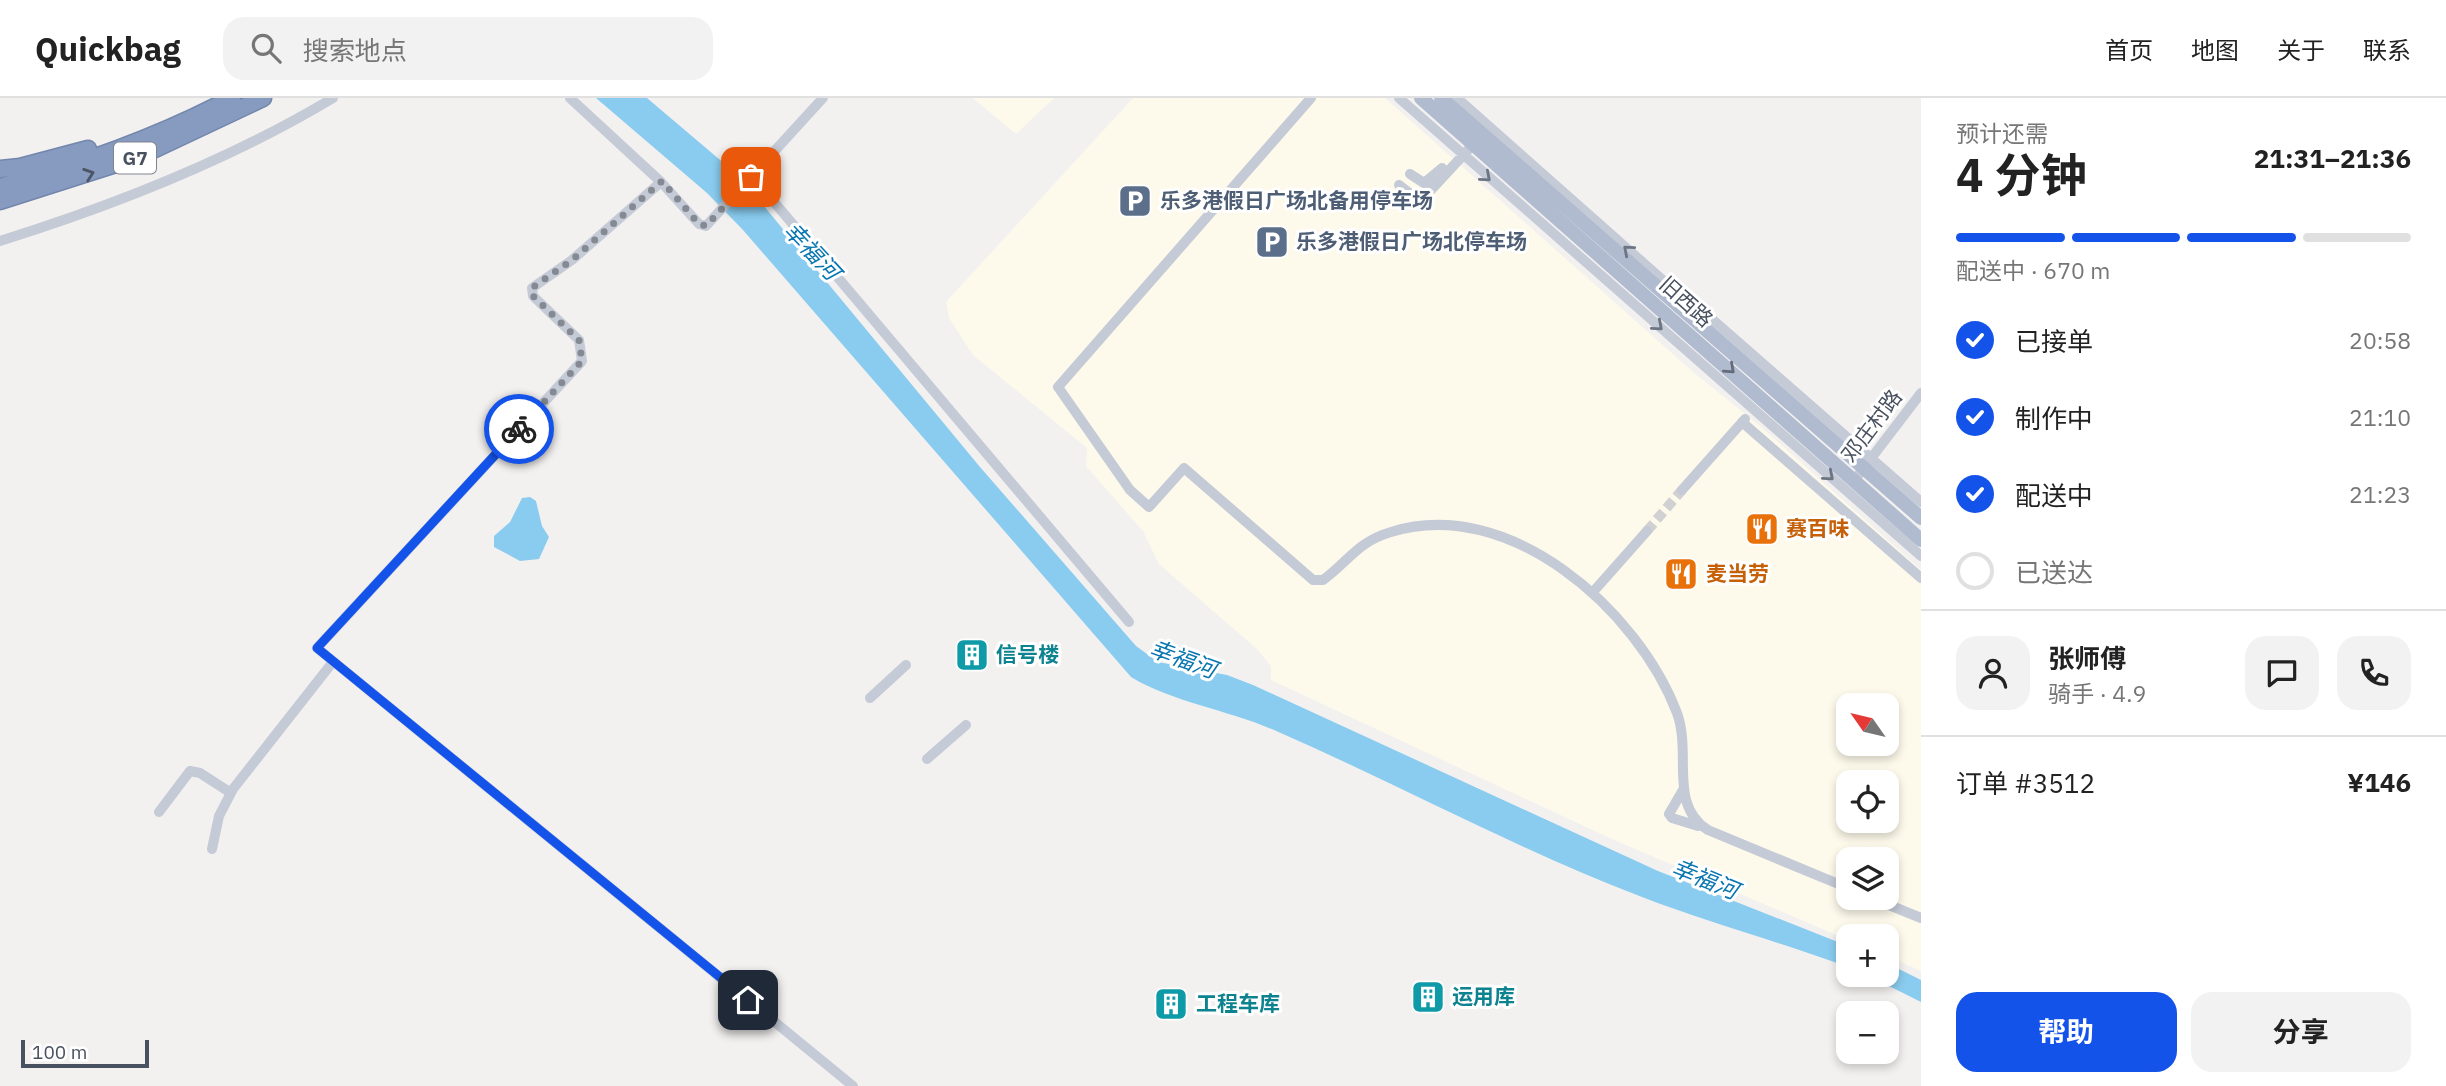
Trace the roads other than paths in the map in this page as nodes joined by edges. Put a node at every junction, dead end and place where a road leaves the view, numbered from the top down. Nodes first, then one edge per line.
1 (264, 98) edge
2 (333, 98) edge
3 (570, 98) edge
4 (823, 98) edge
5 (1311, 98) edge
6 (1399, 98) edge
7 (1421, 98) edge
8 (1441, 98) edge
9 (1457, 98) edge
10 (227, 100) edge
11 (1483, 128) junction
12 (1465, 148) junction
13 (0, 169) edge
14 (1409, 174) dead end
15 (750, 178) junction
16 (662, 181) junction
17 (1399, 185) dead end
18 (0, 187) edge
19 (0, 201) edge
20 (0, 241) edge
21 (1921, 393) edge
22 (1757, 405) junction
23 (1742, 422) junction
24 (1868, 463) junction
25 (1853, 482) junction
26 (1682, 490) tunnel mouth
27 (1921, 502) edge
28 (1921, 518) edge
29 (1647, 531) tunnel mouth
30 (1921, 540) edge
31 (1921, 556) edge
32 (1921, 578) edge
33 (1593, 592) junction
34 (1129, 622) dead end
35 (332, 663) junction
36 (906, 665) dead end
37 (870, 698) dead end
38 (966, 725) dead end
39 (927, 759) dead end
40 (1684, 790) junction
41 (231, 793) junction
42 (159, 812) dead end
43 (1704, 828) junction
44 (212, 849) dead end
45 (1836, 883) edge
46 (1899, 909) edge
47 (1921, 918) edge
48 (853, 1086) edge

19 -> 1 highway, G7
2 - 20 street
3 - 16 street
4 - 15 street
5 - 33 street
6 - 12 street
7 - 12 main road, 旧西路
8 - 11 main road, 旧西路
9 - 11 street
10 - 13 highway
10 - 18 highway, G7
11 - 12 street
24 -> 11 main road, 旧西路
12 - 14 street
12 - 17 street
12 -> 22 main road, 旧西路
15 - 16 street
15 - 34 street
16 - 35 street
21 - 24 street, 邓庄村路
22 - 23 street
22 - 25 main road, 旧西路
22 -> 31 street
23 - 26 street
23 - 32 street
24 - 25 street, 邓庄村路
24 - 27 street
24 - 28 main road, 旧西路
25 - 30 main road, 旧西路
29 - 33 street
33 - 40 street
35 - 41 street
35 - 48 street
36 - 37 street
38 - 39 street
40 - 43 street
40 - 43 street
41 - 42 street
41 - 44 street
43 - 45 street
46 - 47 street

